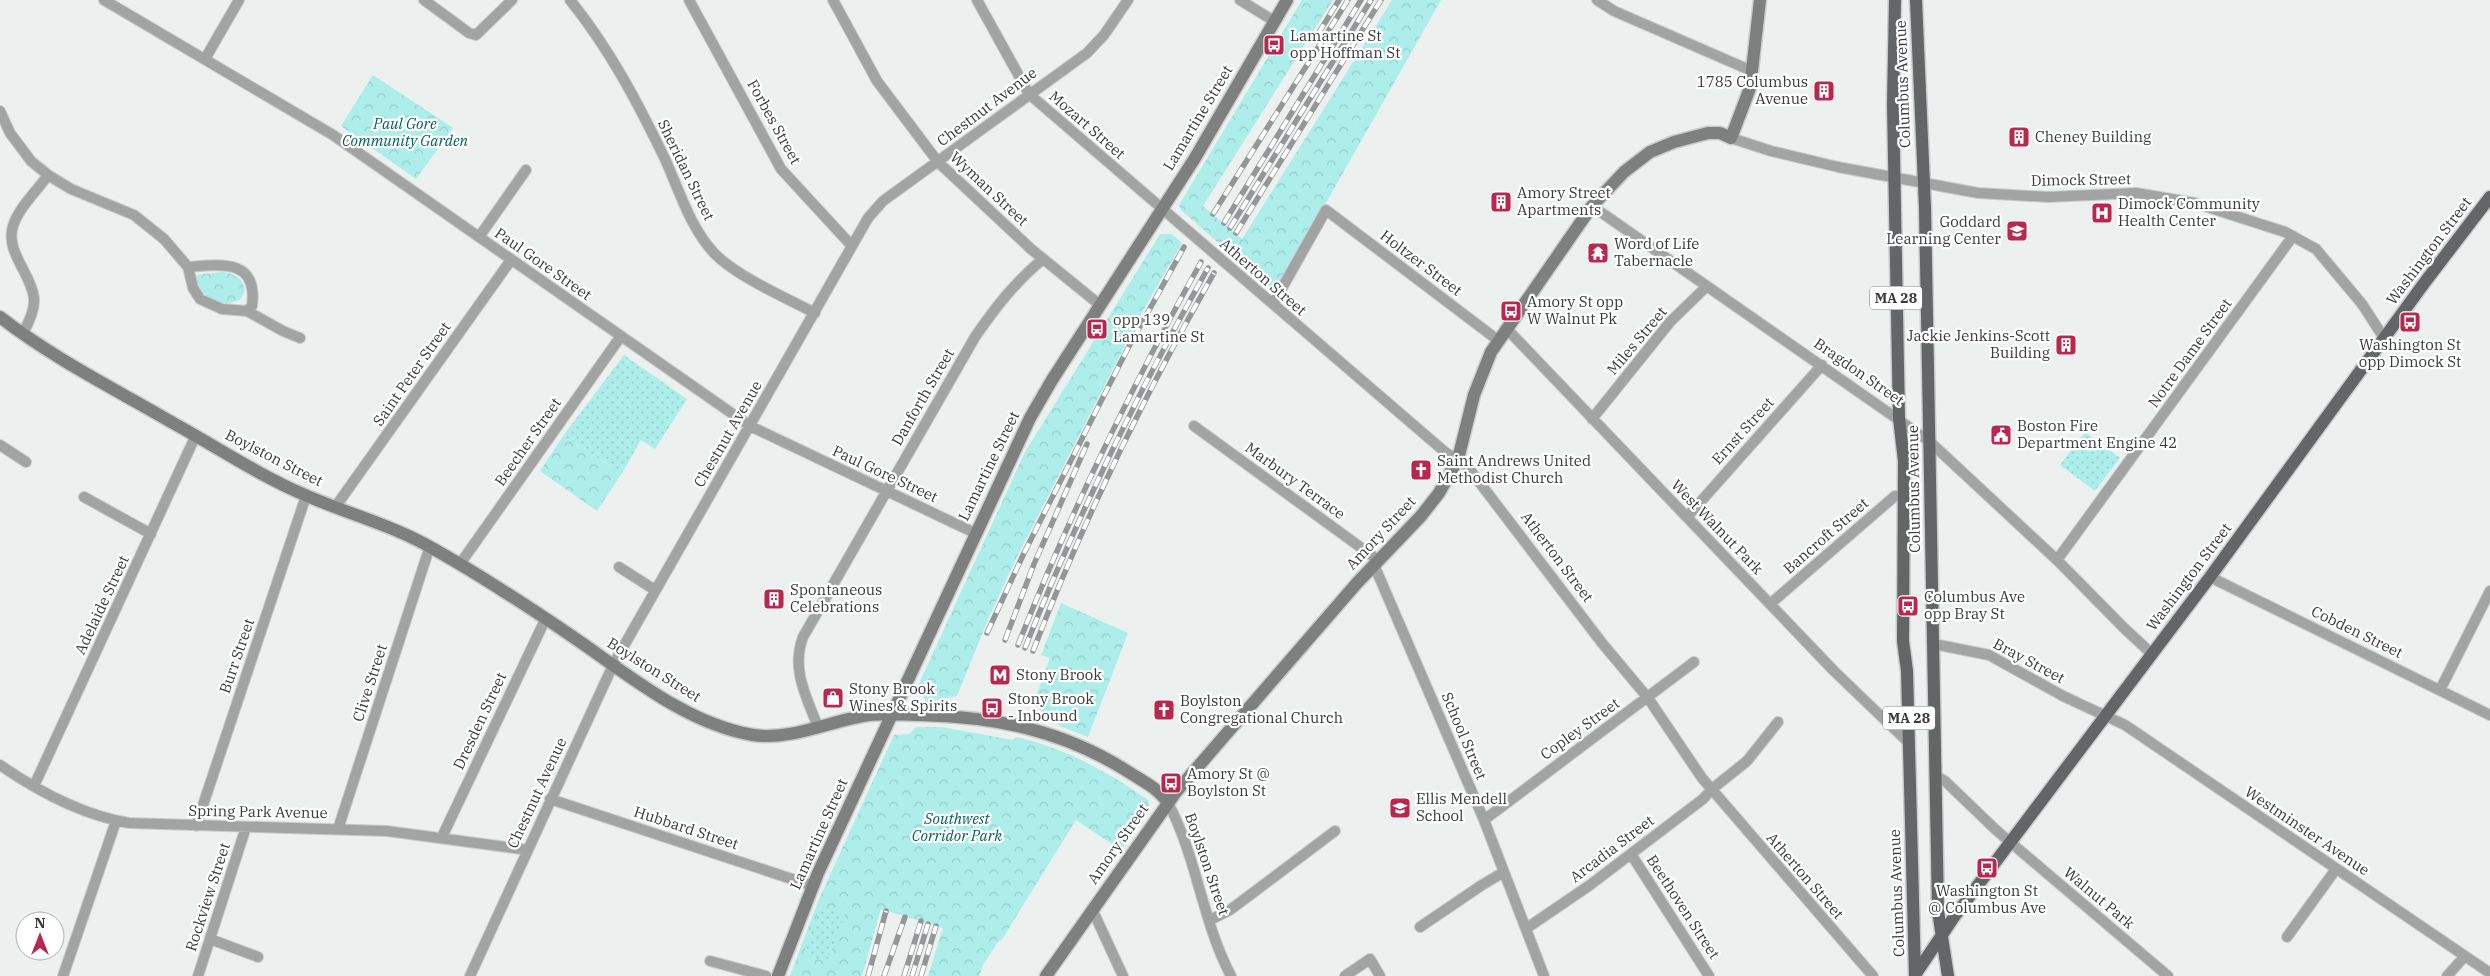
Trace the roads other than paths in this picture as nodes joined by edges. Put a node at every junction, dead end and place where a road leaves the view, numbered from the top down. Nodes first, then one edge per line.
1 (104, 0) edge
2 (239, 0) edge
3 (424, 0) edge
4 (512, 0) edge
5 (570, 0) edge
6 (689, 0) edge
7 (833, 0) edge
8 (977, 0) edge
9 (1240, 0) edge
10 (1287, 0) edge
11 (1597, 0) edge
12 (1760, 0) edge
13 (1895, 0) edge
14 (1916, 0) edge
15 (1125, 2) edge
16 (1274, 21) junction
17 (205, 59) junction
18 (1752, 70) junction
19 (1029, 94) junction
20 (0, 111) edge
21 (1731, 138) junction
22 (938, 162) junction
23 (526, 170) dead end
24 (48, 175) junction
25 (1894, 178) junction
26 (1924, 184) junction
27 (2490, 197) edge
28 (1592, 206) junction
29 (1161, 210) junction
30 (2293, 236) junction
31 (479, 237) junction
32 (851, 245) junction
33 (1043, 259) junction
34 (511, 260) junction
35 (188, 267) junction
36 (1708, 286) junction
37 (1273, 304) junction
38 (1100, 305) junction
39 (246, 310) junction
40 (814, 313) junction
41 (0, 317) edge
42 (1506, 328) junction
43 (23, 334) junction
44 (621, 336) junction
45 (300, 338) dead end
46 (2384, 338) junction
47 (1499, 340) junction
48 (1822, 365) junction
49 (1898, 418) junction
50 (1592, 419) junction
51 (750, 426) junction
52 (1194, 426) dead end
53 (196, 435) junction
54 (1929, 442) junction
55 (0, 446) edge
56 (1458, 459) junction
57 (26, 462) dead end
58 (887, 492) junction
59 (306, 496) junction
60 (1905, 496) junction
61 (84, 497) dead end
62 (336, 506) junction
63 (1687, 517) junction
64 (975, 533) junction
65 (151, 534) junction
66 (430, 546) junction
67 (2057, 560) junction
68 (1376, 562) junction
69 (460, 564) junction
70 (619, 567) dead end
71 (2210, 577) junction
72 (655, 590) junction
73 (2490, 591) edge
74 (1770, 604) junction
75 (546, 618) junction
76 (1934, 644) junction
77 (2151, 653) junction
78 (1694, 662) dead end
79 (613, 665) junction
80 (2440, 690) junction
81 (1648, 698) junction
82 (891, 714) junction
83 (2107, 715) junction
84 (2490, 715) edge
85 (1778, 722) dead end
86 (818, 727) junction
87 (1909, 742) junction
88 (0, 765) edge
89 (1936, 776) junction
90 (34, 786) junction
91 (1712, 789) junction
92 (550, 799) junction
93 (1168, 803) junction
94 (1484, 820) junction
95 (116, 821) junction
96 (196, 826) junction
97 (246, 827) junction
98 (338, 829) junction
99 (1335, 831) dead end
100 (442, 837) junction
101 (2011, 843) junction
102 (528, 850) junction
103 (1631, 854) junction
104 (2336, 869) junction
105 (1504, 872) junction
106 (813, 886) junction
107 (1092, 909) junction
108 (1210, 920) junction
109 (1420, 927) dead end
110 (1526, 928) junction
111 (1941, 937) junction
112 (2287, 937) dead end
113 (210, 939) junction
114 (2465, 956) junction
115 (258, 957) dead end
116 (710, 961) dead end
117 (2490, 973) edge
118 (64, 976) edge
119 (198, 976) edge
120 (470, 976) edge
121 (766, 976) edge
122 (778, 976) edge
123 (1046, 976) edge
124 (1123, 976) edge
125 (1231, 976) edge
126 (1344, 976) edge
127 (1380, 976) edge
128 (1544, 976) edge
129 (1709, 976) edge
130 (1873, 976) edge
131 (1915, 976) edge
132 (1948, 976) edge
133 (2168, 976) edge
134 (2447, 976) edge

1 - 17 street, Paul Gore Street
2 - 17 street
3 - 4 street
5 - 40 street, Sheridan Street
6 - 32 street, Forbes Street
7 - 22 street, Wyman Street
8 - 19 street, Mozart Street
9 - 16 street
10 - 16 street, Lamartine Street
11 - 18 street
12 - 18 street
13 - 25 main road, Columbus Avenue / MA 28
14 - 26 main road, Columbus Avenue / MA 28
15 - 19 street, Chestnut Avenue
16 - 29 street, Lamartine Street
17 - 31 street, Paul Gore Street
18 - 21 street
19 - 22 street, Chestnut Avenue
19 - 29 street, Mozart Street
20 - 24 street
21 - 25 street, Dimock Street
21 - 28 street, Amory Street
22 - 32 street, Chestnut Avenue
22 - 33 street, Wyman Street
23 - 31 street
24 - 35 street
24 - 43 street
25 - 26 street, Dimock Street
25 - 49 main road, Columbus Avenue / MA 28
26 - 30 street, Dimock Street
26 - 54 main road, Columbus Avenue / MA 28
27 - 46 main road, Washington Street
28 - 36 street, Bragdon Street
28 - 42 street, Amory Street
29 - 37 street, Atherton Street
29 - 38 street, Lamartine Street
30 - 46 street, Dimock Street
30 - 67 street, Notre Dame Street
31 - 34 street, Paul Gore Street
32 - 40 street, Chestnut Avenue
33 - 38 street, Wyman Street
33 - 58 street, Danforth Street
34 - 44 street, Paul Gore Street
34 - 62 street, Saint Peter Street
35 - 39 street
35 - 39 street
36 - 48 street, Bragdon Street
36 - 50 street, Miles Street
37 - 47 street, Holtzer Street
37 - 56 street, Atherton Street
38 - 64 street, Lamartine Street
39 - 45 street
40 - 51 street, Chestnut Avenue
41 - 43 street, Boylston Street
42 - 47 street, Amory Street
42 - 50 street, West Walnut Park
43 - 53 street, Boylston Street
44 - 51 street, Paul Gore Street
44 - 69 street, Beecher Street
46 - 71 main road, Washington Street
47 - 56 street, Amory Street
48 - 49 street, Bragdon Street
48 - 63 street, Ernst Street
49 - 54 street, Bragdon Street
49 - 60 main road, Columbus Avenue / MA 28
50 - 63 street, West Walnut Park
51 - 58 street, Paul Gore Street
51 - 72 street, Chestnut Avenue
52 - 68 street, Marbury Terrace
53 - 59 street, Boylston Street
53 - 65 street, Adelaide Street
54 - 67 street, Bragdon Street
54 - 76 main road, Columbus Avenue / MA 28
55 - 57 street
56 - 68 street, Amory Street
56 - 81 street, Atherton Street
58 - 64 street, Paul Gore Street
58 - 86 street, Danforth Street
59 - 62 street, Boylston Street
59 - 96 street, Burr Street
60 - 74 street, Bancroft Street
60 - 87 main road, Columbus Avenue / MA 28
61 - 65 street
62 - 66 street, Boylston Street
63 - 74 street, West Walnut Park
64 - 82 street, Lamartine Street
65 - 90 street, Adelaide Street
66 - 69 street, Boylston Street
66 - 98 street, Clive Street
67 - 77 street, Bragdon Street
68 - 93 street, Amory Street
68 - 94 street, School Street
69 - 75 street, Boylston Street
70 - 72 street
71 - 77 main road, Washington Street
71 - 80 street, Cobden Street
72 - 79 street, Chestnut Avenue
73 - 80 street
74 - 87 street, West Walnut Park
75 - 79 street, Boylston Street
75 - 100 street, Dresden Street
76 - 83 street, Bray Street
76 - 89 main road, Columbus Avenue / MA 28
77 - 83 main road, Washington Street
78 - 81 street, Copley Street
79 - 86 street, Boylston Street
79 - 92 street, Chestnut Avenue
80 - 84 street, Cobden Street
81 - 91 street, Atherton Street
81 - 94 street, Copley Street
82 - 86 street, Boylston Street
82 - 93 street, Boylston Street
82 - 106 street, Lamartine Street
83 - 101 main road, Washington Street
83 - 104 street, Westminster Avenue
85 - 91 street, Arcadia Street
87 - 131 main road, Columbus Avenue / MA 28
88 - 90 street, Spring Park Avenue
89 - 101 street
89 - 111 main road, Columbus Avenue / MA 28
90 - 95 street, Spring Park Avenue
91 - 103 street, Arcadia Street
91 - 130 street, Atherton Street
92 - 102 street, Chestnut Avenue
92 - 106 street, Hubbard Street
93 - 107 street, Amory Street
93 - 108 street, Boylston Street
94 - 105 street, School Street
95 - 96 street, Spring Park Avenue
95 - 118 street
96 - 97 street, Spring Park Avenue
97 - 98 street, Spring Park Avenue
97 - 113 street, Rockview Street
98 - 100 street, Spring Park Avenue
99 - 108 street
100 - 102 street, Spring Park Avenue
101 - 111 main road, Washington Street
101 - 133 street, Walnut Park
102 - 120 street, Chestnut Avenue
103 - 110 street, Arcadia Street
103 - 129 street, Beethoven Street
104 - 112 street
104 - 114 street, Westminster Avenue
105 - 109 street
105 - 110 street, School Street
106 - 122 street, Lamartine Street
107 - 123 street, Amory Street
107 - 124 street
108 - 125 street, Boylston Street
110 - 128 street, School Street
111 - 131 main road, Washington Street
111 - 132 main road, Columbus Avenue / MA 28
113 - 115 street
113 - 119 street, Rockview Street
114 - 117 street, Westminster Avenue
114 - 134 street
116 - 121 street
126 - 127 street

